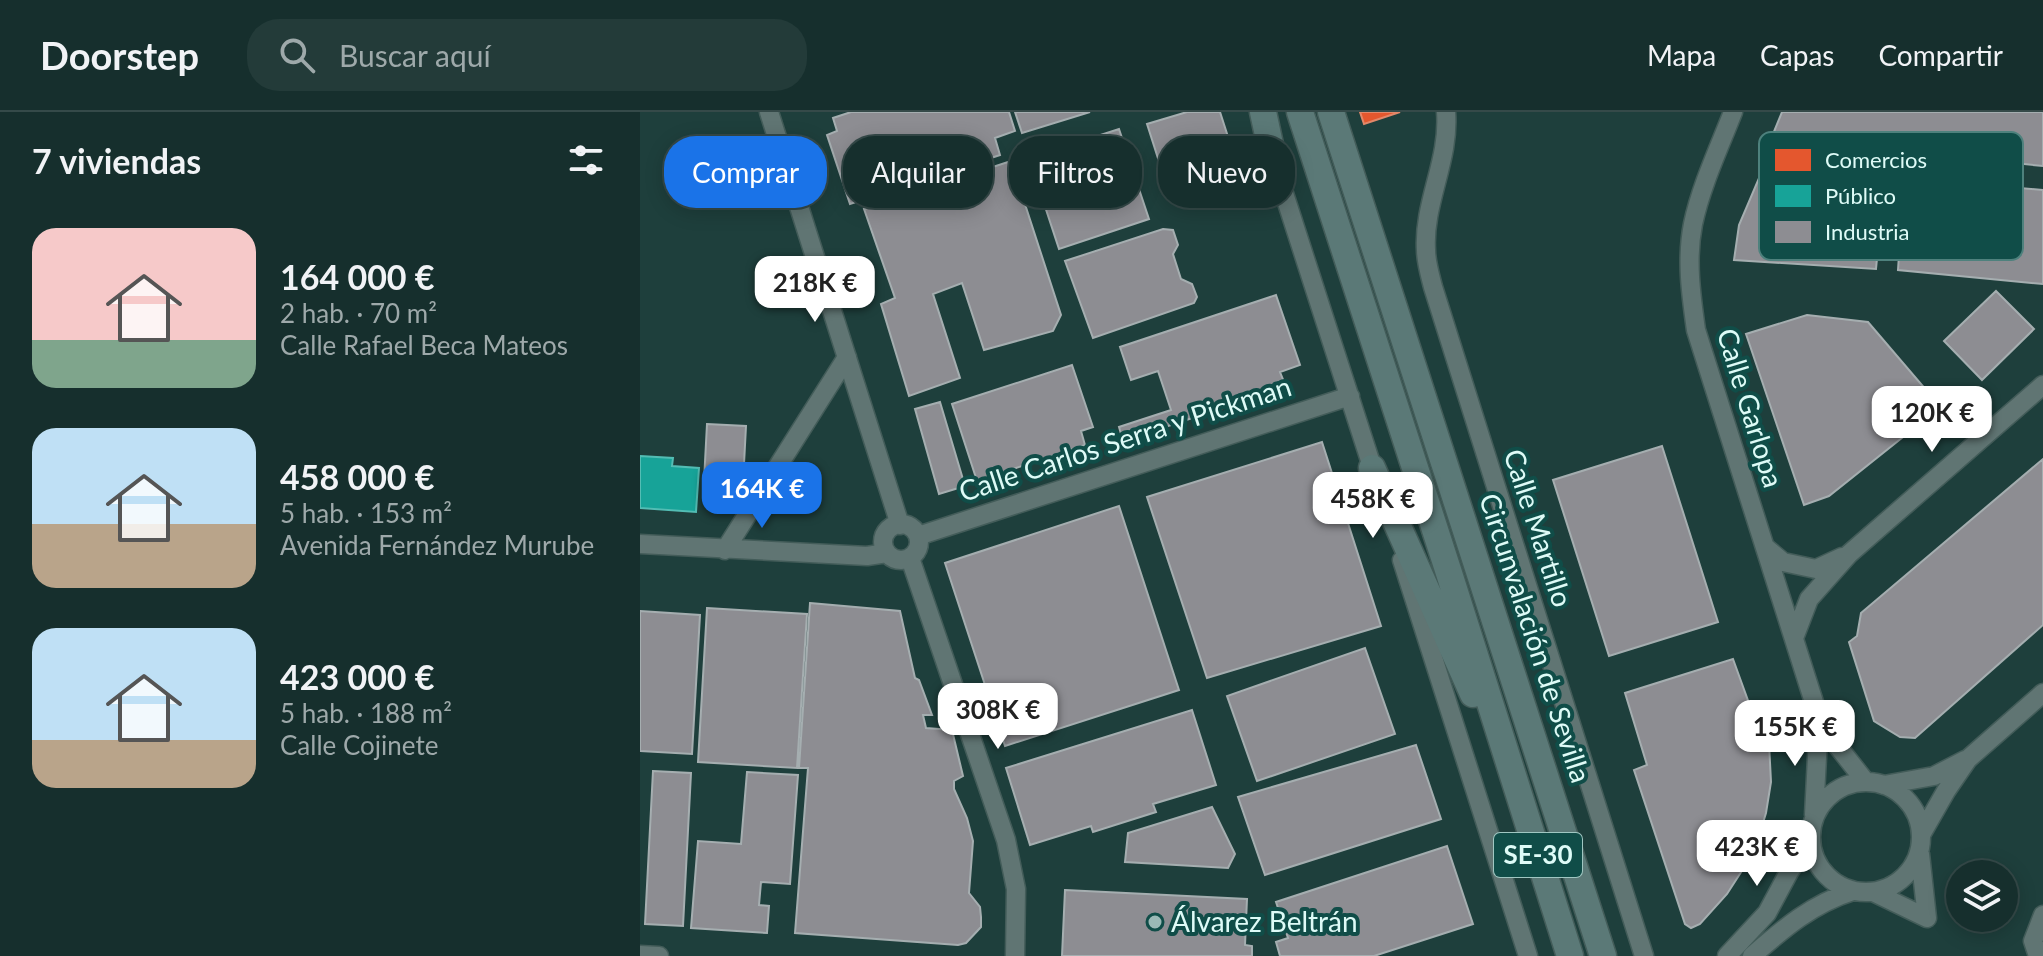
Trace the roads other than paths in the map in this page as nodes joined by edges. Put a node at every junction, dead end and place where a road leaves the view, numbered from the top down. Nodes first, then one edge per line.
1 (769, 112) edge
2 (1260, 112) edge
3 (1300, 112) edge
4 (1331, 112) edge
5 (1446, 112) edge
6 (1733, 112) edge
7 (1267, 136) edge
8 (1289, 208) edge
9 (847, 357) junction
10 (2043, 385) edge
11 (1350, 396) junction
12 (1372, 468) junction
13 (900, 525) junction
14 (918, 536) junction
15 (640, 544) edge
16 (1764, 546) junction
17 (725, 550) junction
18 (887, 553) junction
19 (1849, 554) junction
20 (910, 558) junction
21 (1794, 638) junction
22 (2043, 693) edge
23 (1819, 718) junction
24 (1505, 753) junction
25 (1968, 759) junction
26 (1865, 781) junction
27 (1884, 785) junction
28 (1812, 830) junction
29 (1921, 842) junction
30 (1853, 891) junction
31 (1873, 892) junction
32 (2043, 915) edge
33 (1646, 954) edge
34 (640, 955) edge
35 (659, 956) edge
36 (1015, 956) edge
37 (1528, 956) edge
38 (1570, 956) edge
39 (1603, 956) edge
40 (1727, 956) edge
41 (1752, 956) edge
42 (2038, 956) edge

1 - 9 street
2 - 7 highway
3 - 24 highway, SE-30
4 - 39 highway, Circunvalación de Sevilla / SE-30
5 - 33 street, Calle Martillo
6 - 16 street, Calle Garlopa
8 - 11 street
9 - 13 street
9 - 17 street
10 - 19 street
11 - 12 street
11 - 14 street, Calle Carlos Serra y Pickman
12 - 24 highway
12 - 37 street
13 - 14 street
13 - 18 street
14 - 20 street
15 - 17 street
16 - 19 street
16 - 21 street, Calle Garlopa
17 - 18 street
18 - 20 street
19 - 21 street
20 - 36 street
21 - 23 street, Calle Garlopa
22 - 25 street
23 - 26 street, Calle Garlopa
23 - 28 street, Calle Garlopa
24 - 38 highway, SE-30
25 - 27 street
25 - 29 street
26 - 27 street
26 - 28 street
27 - 29 street
28 - 30 street
28 - 40 street
29 - 31 street
29 - 31 street
30 - 31 street
30 - 41 street
32 - 42 street
34 - 35 street

